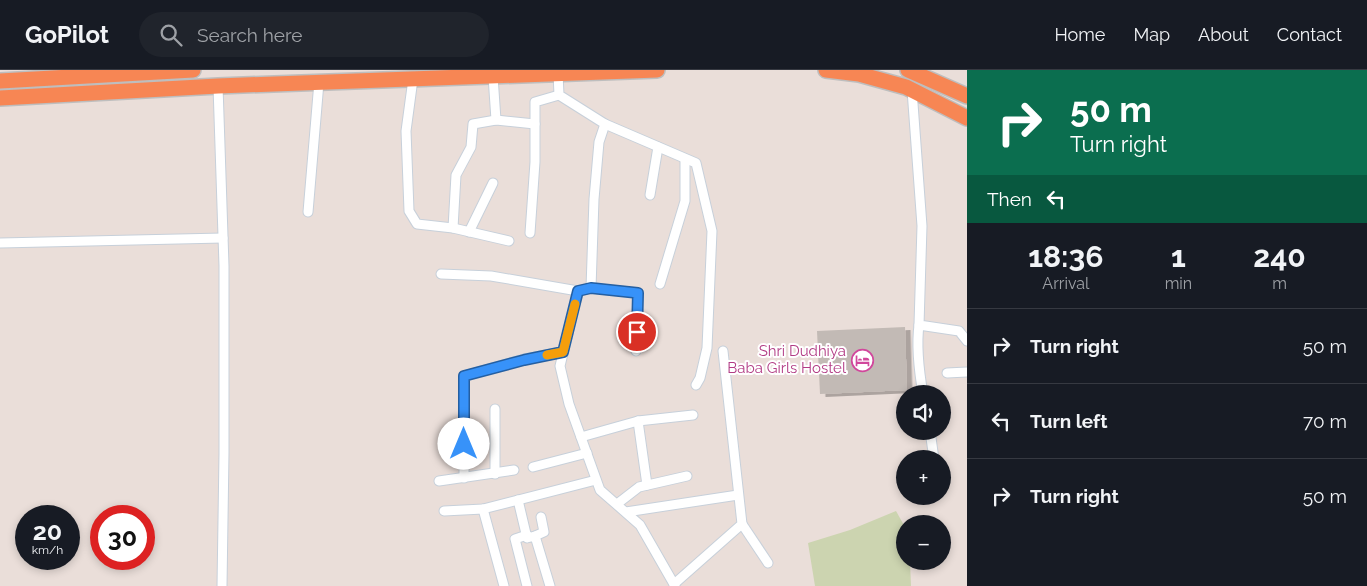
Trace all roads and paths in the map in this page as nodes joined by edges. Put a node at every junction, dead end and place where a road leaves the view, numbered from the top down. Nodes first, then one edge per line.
1 (193, 70) edge
2 (657, 70) edge
3 (826, 70) edge
4 (161, 71) edge
5 (914, 71) edge
6 (108, 72) edge
7 (558, 73) junction
8 (493, 76) junction
9 (413, 79) junction
10 (0, 81) edge
11 (319, 82) junction
12 (218, 86) junction
13 (912, 90) junction
14 (558, 95) junction
15 (967, 96) edge
16 (0, 98) edge
17 (967, 118) edge
18 (496, 120) junction
19 (535, 124) junction
20 (605, 124) junction
21 (658, 147) junction
22 (685, 159) junction
23 (493, 183) dead end
24 (650, 195) dead end
25 (308, 212) dead end
26 (453, 228) junction
27 (469, 232) junction
28 (530, 233) dead end
29 (223, 238) junction
30 (509, 241) dead end
31 (0, 243) edge
32 (441, 274) dead end
33 (660, 284) dead end
34 (591, 288) junction
35 (578, 291) junction
36 (919, 325) junction
37 (964, 332) edge
38 (967, 341) edge
39 (636, 351) dead end
40 (723, 351) dead end
41 (563, 352) junction
42 (967, 372) edge
43 (947, 373) dead end
44 (921, 385) edge
45 (696, 386) dead end
46 (495, 409) dead end
47 (693, 414) dead end
48 (638, 421) junction
49 (581, 437) junction
50 (586, 453) junction
51 (533, 467) dead end
52 (514, 470) dead end
53 (495, 474) junction
54 (687, 476) dead end
55 (464, 478) junction
56 (596, 480) junction
57 (439, 481) dead end
58 (647, 485) junction
59 (738, 495) junction
60 (518, 500) junction
61 (617, 504) junction
62 (483, 509) junction
63 (444, 511) dead end
64 (626, 512) junction
65 (541, 517) dead end
66 (742, 524) junction
67 (531, 536) junction
68 (768, 563) dead end
69 (674, 585) edge
70 (222, 586) edge
71 (504, 586) edge
72 (528, 586) edge
73 (550, 586) edge

1 - 4 highway
2 - 7 highway
3 - 13 highway
4 - 6 highway
5 - 15 highway
6 - 10 highway
7 - 8 highway
7 - 14 street
8 - 9 highway
8 - 18 street
9 - 11 highway
9 - 26 street
11 - 12 highway
11 - 25 street
12 - 16 highway
12 - 29 street
13 - 17 highway
13 - 36 street
14 - 19 street
14 - 20 street
18 - 19 street
18 - 26 street
19 - 28 street
20 - 21 street
20 - 34 street
21 - 22 street
21 - 24 street
22 - 33 street
22 - 45 street
23 - 27 street
26 - 27 street
27 - 30 street
29 - 31 street
29 - 70 street
32 - 35 street
34 - 35 street
34 - 39 street
35 - 41 street
36 - 37 street
36 - 44 street
37 - 38 street
40 - 59 street
41 - 49 street
41 - 55 street
42 - 43 street
46 - 53 street
47 - 48 street
48 - 49 street
48 - 58 street
49 - 50 street
50 - 51 street
50 - 56 street
52 - 53 street
53 - 55 street
54 - 58 street
55 - 57 street
56 - 60 street
56 - 61 street
58 - 61 street
59 - 64 street
59 - 66 street
60 - 62 street
60 - 67 street
61 - 64 street
62 - 63 street
62 - 71 street
64 - 69 street
65 - 67 street
66 - 68 street
66 - 69 street
67 - 72 street
67 - 73 street

